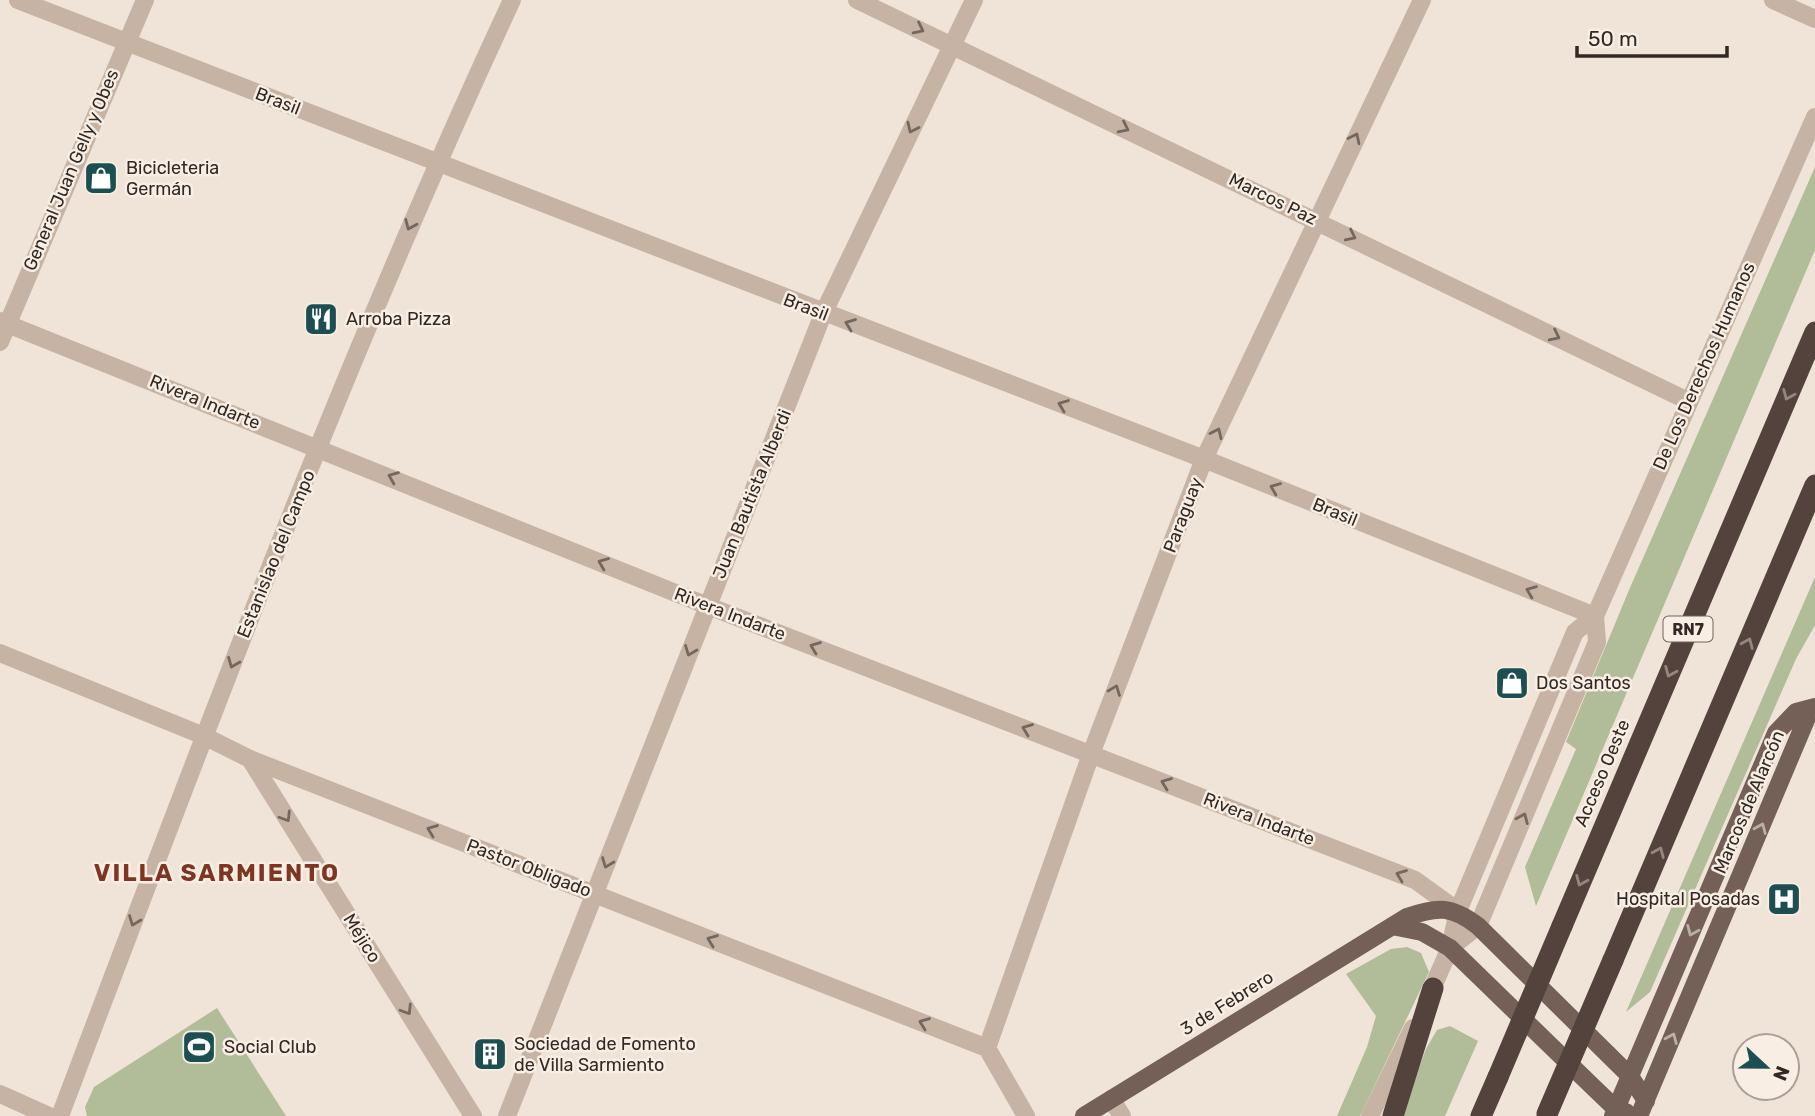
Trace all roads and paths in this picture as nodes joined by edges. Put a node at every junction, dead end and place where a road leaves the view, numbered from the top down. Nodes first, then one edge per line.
1 (18, 0) edge
2 (145, 0) edge
3 (512, 0) edge
4 (857, 0) edge
5 (974, 0) edge
6 (1422, 0) edge
7 (1773, 0) edge
8 (1815, 19) edge
9 (124, 42) junction
10 (951, 45) junction
11 (1815, 117) edge
12 (436, 162) junction
13 (1317, 220) junction
14 (823, 314) junction
15 (4, 322) edge
16 (1815, 332) edge
17 (0, 342) edge
18 (1688, 401) junction
19 (318, 447) junction
20 (1204, 459) junction
21 (1815, 485) edge
22 (708, 606) junction
23 (1594, 616) junction
24 (0, 653) edge
25 (1814, 704) edge
26 (204, 736) junction
27 (1091, 754) junction
28 (250, 759) junction
29 (595, 894) junction
30 (1458, 911) junction
31 (1392, 926) junction
32 (1478, 926) junction
33 (1450, 948) junction
34 (1433, 988) junction
35 (987, 1048) junction
36 (1630, 1076) junction
37 (0, 1094) edge
38 (1111, 1099) junction
39 (1642, 1111) edge
40 (1615, 1112) edge
41 (1547, 1115) edge
42 (49, 1116) edge
43 (60, 1116) edge
44 (473, 1116) edge
45 (507, 1116) edge
46 (1026, 1116) edge
47 (1084, 1116) edge
48 (1122, 1116) edge
49 (1370, 1116) edge
50 (1393, 1116) edge
51 (1481, 1116) edge

1 - 9 street, Brasil
2 - 9 street, General Juan Gelly y Obes
3 - 12 street, Estanislao del Campo
4 -> 10 street, Marcos Paz
5 - 10 street, Juan Bautista Alberdi
13 -> 6 street, Paraguay
7 - 8 street
9 - 12 street, Brasil
9 - 15 street, General Juan Gelly y Obes
10 -> 13 street, Marcos Paz
10 -> 14 street, Juan Bautista Alberdi
11 - 18 street, De Los Derechos Humanos
12 - 14 street, Brasil
12 -> 19 street, Estanislao del Campo
13 -> 18 street, Marcos Paz
20 -> 13 street, Paraguay
20 -> 14 street, Brasil
14 - 22 street, Juan Bautista Alberdi
15 - 17 street, General Juan Gelly y Obes
15 - 19 street, Rivera Indarte
16 -> 51 highway, Acceso Oeste / RN7, bridge
18 - 23 street, De Los Derechos Humanos
22 -> 19 street, Rivera Indarte
19 -> 26 street, Estanislao del Campo
23 -> 20 street, Brasil
27 -> 20 street, Paraguay
41 -> 21 highway, bridge
27 -> 22 street, Rivera Indarte
22 -> 29 street, Juan Bautista Alberdi
23 - 30 street, De Los Derechos Humanos
32 -> 23 street, De Los Derechos Humanos
24 - 26 street, Pastor Obligado
25 -> 36 main road, Marcos de Alarcón
39 -> 25 main road, Marcos de Alarcón
26 - 28 street, Pastor Obligado
26 -> 43 street, Estanislao del Campo
30 -> 27 street, Rivera Indarte
27 - 35 street, Paraguay
29 -> 28 street, Pastor Obligado
28 -> 44 street, Méjico
35 -> 29 street, Pastor Obligado
29 - 45 street, Juan Bautista Alberdi
30 - 31 main road, 3 de Febrero
30 - 32 main road
30 - 33 street, De Los Derechos Humanos
31 - 33 main road
31 - 38 main road, 3 de Febrero
32 - 33 street, De Los Derechos Humanos
32 - 36 main road
33 - 34 street, De Los Derechos Humanos
33 - 40 main road
34 - 49 street, De Los Derechos Humanos
34 - 50 highway
35 - 46 street
36 - 39 main road
36 - 40 main road, Marcos de Alarcón
37 - 42 street
38 - 47 main road, 3 de Febrero
38 - 48 street
39 - 40 main road

